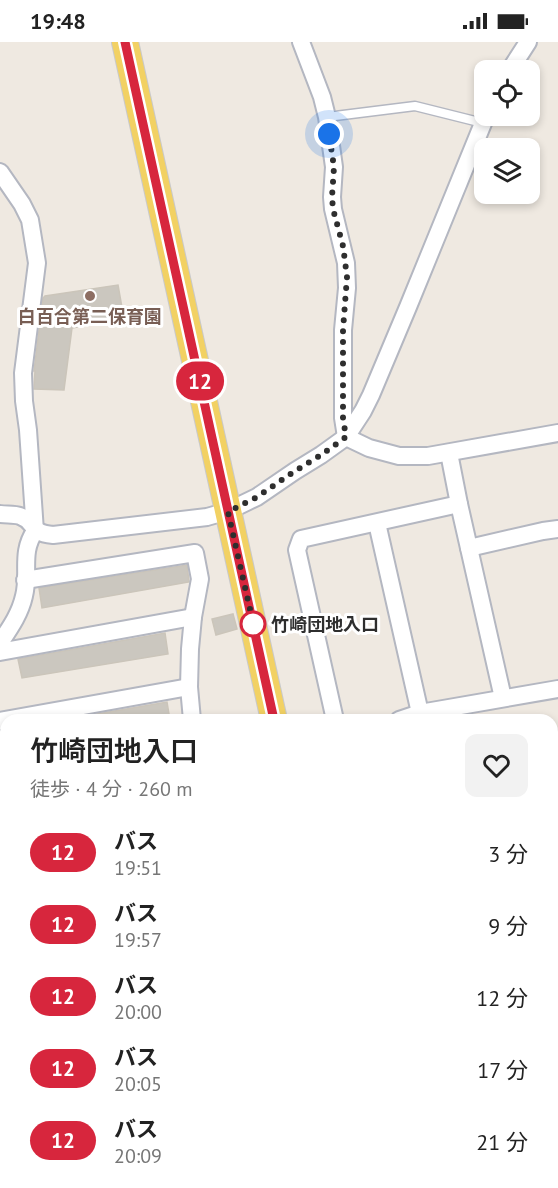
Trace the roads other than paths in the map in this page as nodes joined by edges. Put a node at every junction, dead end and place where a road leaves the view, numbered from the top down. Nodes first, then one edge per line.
1 (125, 42) edge
2 (301, 42) edge
3 (528, 42) edge
4 (516, 60) edge
5 (327, 117) junction
6 (474, 117) edge
7 (481, 126) edge
8 (0, 172) edge
9 (558, 433) edge
10 (346, 437) junction
11 (448, 453) junction
12 (459, 504) junction
13 (228, 512) junction
14 (0, 514) edge
15 (377, 523) junction
16 (558, 530) edge
17 (35, 531) junction
18 (469, 548) junction
19 (25, 580) junction
20 (193, 617) junction
21 (2, 636) edge
22 (0, 652) edge
23 (189, 687) junction
24 (558, 688) edge
25 (503, 698) junction
26 (420, 713) junction
27 (39, 714) edge
28 (191, 714) edge
29 (273, 714) edge
30 (333, 714) edge
31 (417, 714) edge

1 - 13 main road
2 - 5 street
3 - 4 street
5 - 6 lane
5 - 10 street
7 - 10 street
8 - 17 street
9 - 11 street
10 - 11 street
10 - 13 street
11 - 12 street
12 - 15 street
12 - 18 street
13 - 17 street
13 - 29 main road
14 - 17 street
15 - 26 street
15 - 30 street
16 - 18 street
17 - 19 street
18 - 25 street
19 - 20 street
19 - 21 street
20 - 22 street
20 - 23 street
23 - 27 street
23 - 28 street
24 - 25 street
25 - 26 street
26 - 31 street

